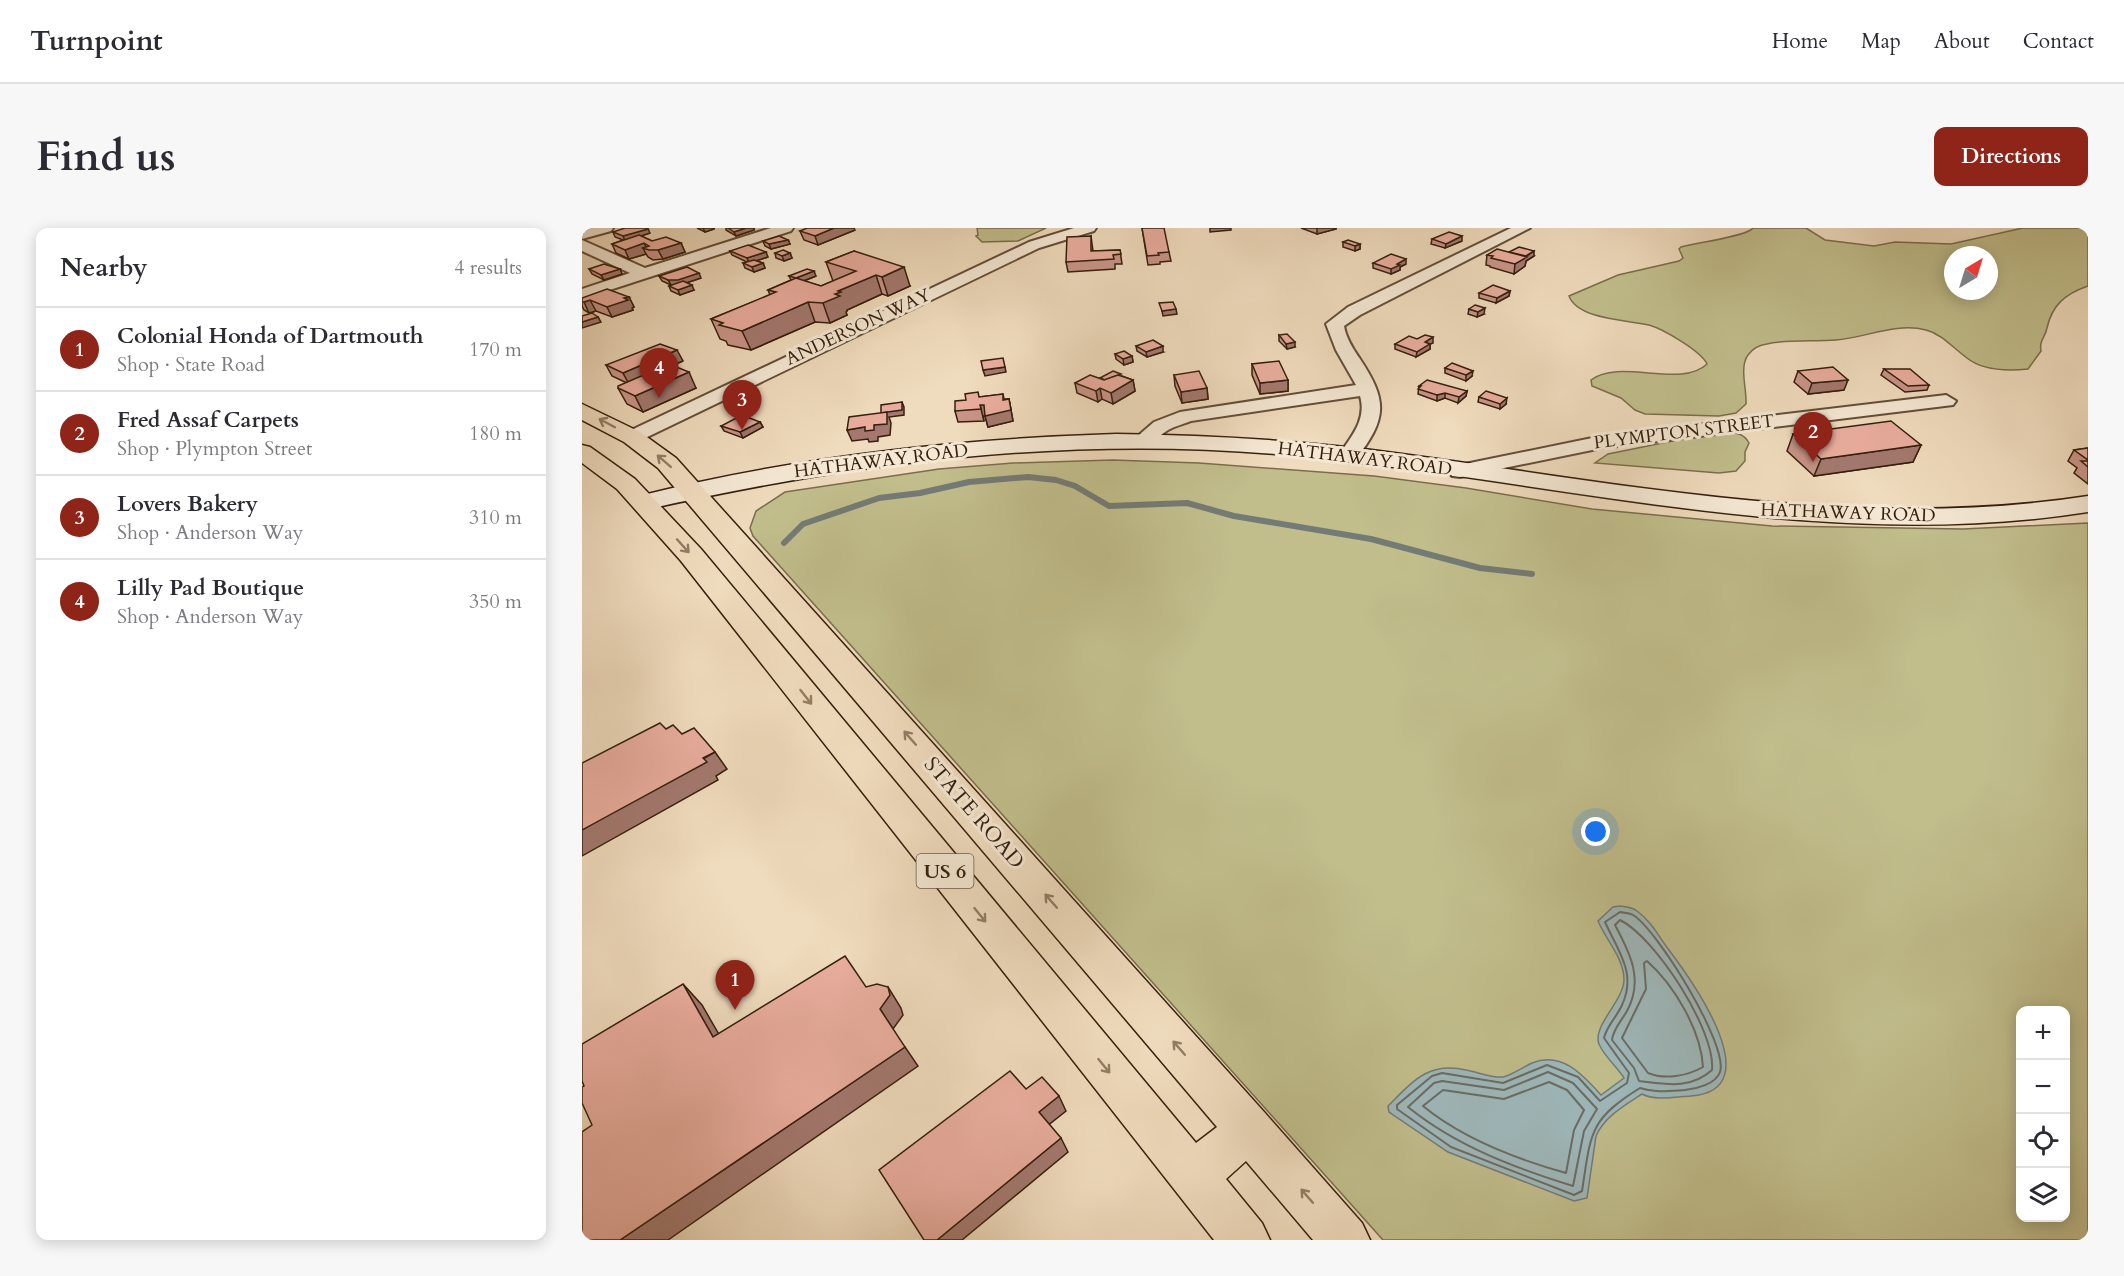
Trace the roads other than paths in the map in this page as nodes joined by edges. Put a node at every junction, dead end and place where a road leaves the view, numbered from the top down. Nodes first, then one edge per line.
1 (606, 228) edge
2 (786, 228) edge
3 (1089, 228) edge
4 (1523, 228) edge
5 (582, 235) edge
6 (582, 245) edge
7 (645, 274) junction
8 (582, 294) edge
9 (1369, 389) junction
10 (1946, 401) dead end
11 (582, 411) edge
12 (632, 437) junction
13 (1142, 441) junction
14 (582, 452) edge
15 (1349, 455) junction
16 (1460, 471) junction
17 (692, 490) junction
18 (644, 502) junction
19 (2088, 504) edge
20 (1249, 1129) junction
21 (1194, 1176) junction
22 (1245, 1240) edge
23 (1345, 1240) edge

1 - 5 street
2 - 7 street
3 - 12 street, ANDERSON WAY
4 - 9 street
6 - 7 street
7 - 8 street
9 - 13 street
9 - 15 street
10 - 16 street, PLYMPTON STREET
12 -> 11 main road, STATE ROAD / US 6
17 -> 12 main road, STATE ROAD / US 6
13 - 15 main road, HATHAWAY ROAD
13 - 17 main road, HATHAWAY ROAD
14 - 18 main road, US 6
15 - 16 main road, HATHAWAY ROAD
16 - 19 main road, HATHAWAY ROAD
17 - 18 main road, HATHAWAY ROAD
20 -> 17 main road, STATE ROAD / US 6
18 -> 21 main road, US 6
20 - 21 main road
23 -> 20 main road, STATE ROAD / US 6
21 - 22 main road, US 6

